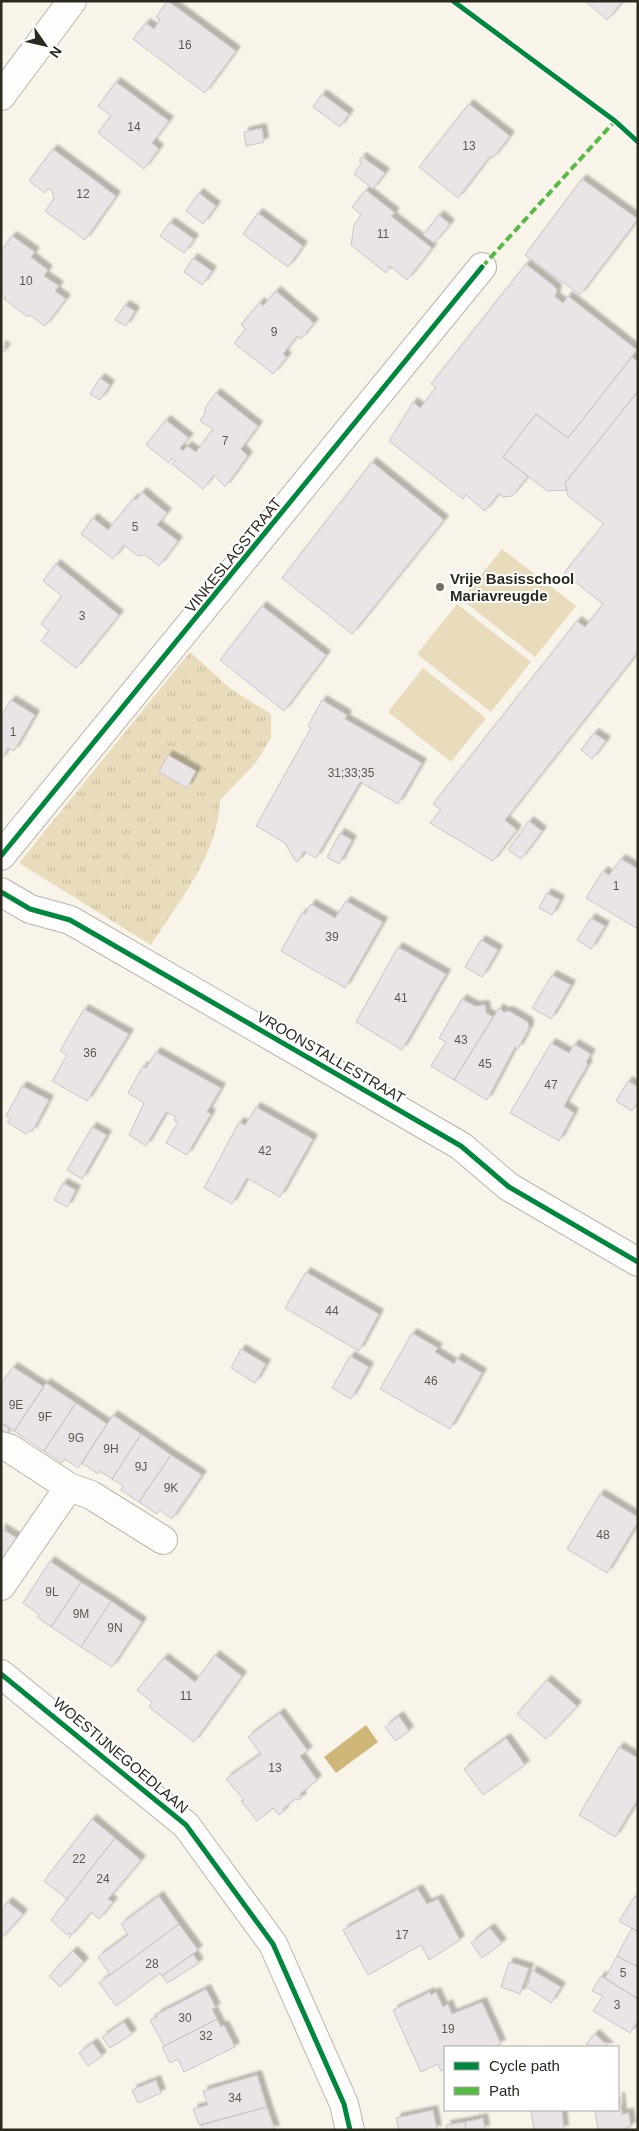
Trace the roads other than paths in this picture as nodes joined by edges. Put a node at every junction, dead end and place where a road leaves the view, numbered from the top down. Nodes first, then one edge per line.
1 (72, 1) edge
2 (1, 96) edge
3 (482, 267) dead end
4 (1, 856) edge
5 (1, 892) edge
6 (638, 1262) edge
7 (1, 1446) edge
8 (69, 1486) junction
9 (163, 1540) dead end
10 (1, 1586) edge
11 (1, 1674) edge
12 (350, 2130) edge

1 - 2 street
3 - 4 street, VINKESLAGSTRAAT
5 - 6 street, VROONSTALLESTRAAT
7 - 8 street
8 - 9 street
8 - 10 street
11 - 12 street, WOESTIJNEGOEDLAAN

